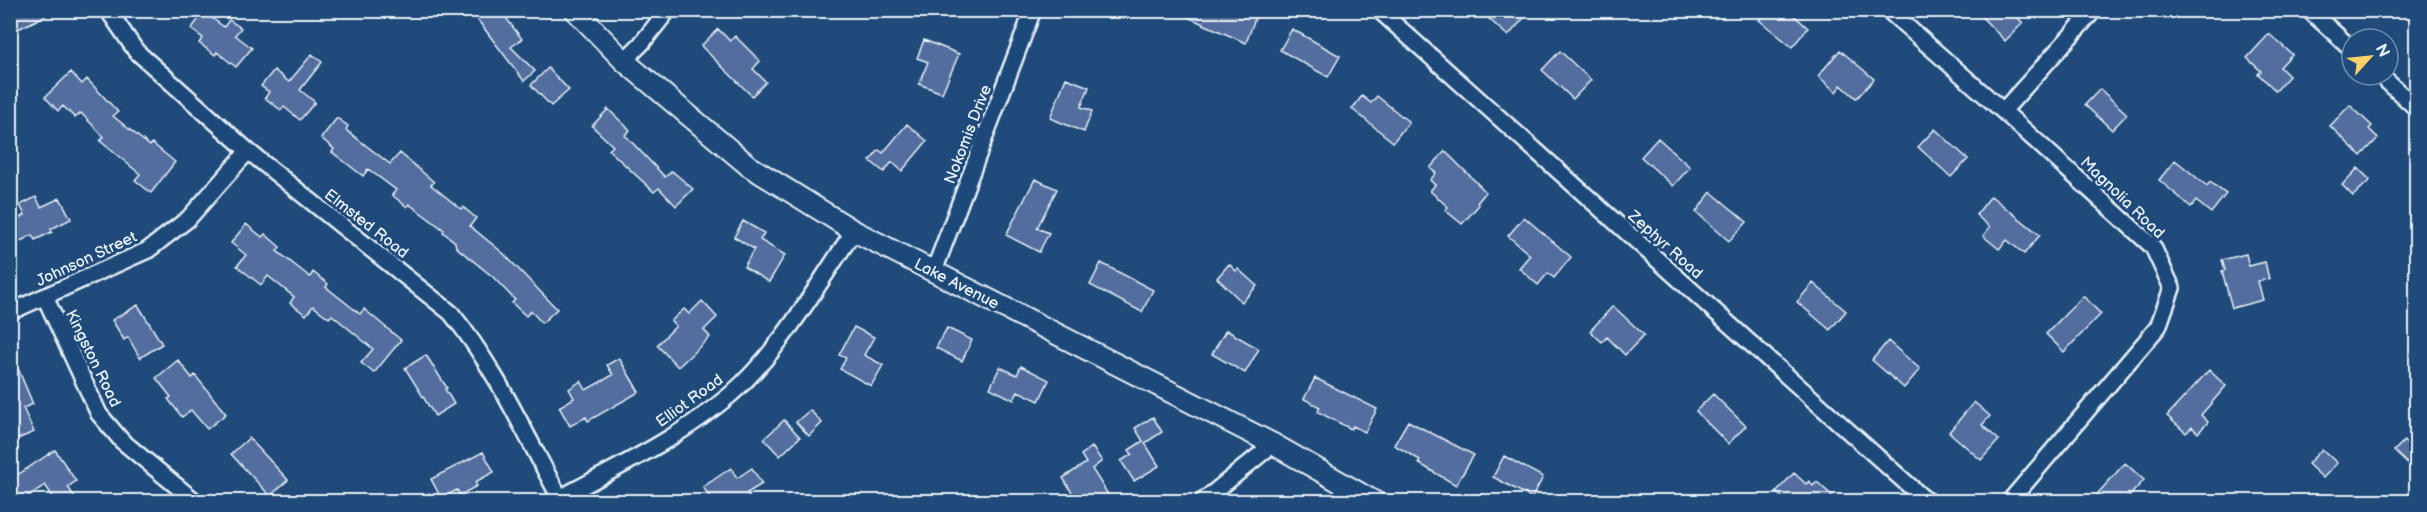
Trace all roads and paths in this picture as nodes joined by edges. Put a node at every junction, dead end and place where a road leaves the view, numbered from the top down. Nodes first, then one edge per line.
1 (108, 10) edge
2 (575, 10) edge
3 (668, 10) edge
4 (1033, 10) edge
5 (1379, 10) edge
6 (1888, 10) edge
7 (2094, 10) edge
8 (2309, 10) edge
9 (2340, 38) edge
10 (624, 61) junction
11 (2393, 87) edge
12 (2416, 108) edge
13 (2003, 111) junction
14 (248, 151) junction
15 (854, 231) junction
16 (934, 271) junction
17 (45, 297) junction
18 (10, 312) edge
19 (1273, 444) junction
20 (556, 500) edge
21 (196, 501) edge
22 (1202, 501) edge
23 (1375, 501) edge
24 (1930, 501) edge
25 (2009, 501) edge

1 - 14 street, Elmsted Road
2 - 10 street, Lake Avenue
3 - 10 street
4 - 16 street, Nokomis Drive
5 - 24 street, Zephyr Road
6 - 13 street, Magnolia Road
7 - 13 street
8 - 9 street
10 - 15 street, Lake Avenue
11 - 12 street
13 - 25 street, Magnolia Road
14 - 17 street, Johnson Street
14 - 20 street, Elmsted Road
15 - 16 street, Lake Avenue
15 - 20 street, Elliot Road
16 - 19 street, Lake Avenue
17 - 18 street, Johnson Street
17 - 21 street, Kingston Road
19 - 22 street
19 - 23 street, Lake Avenue

